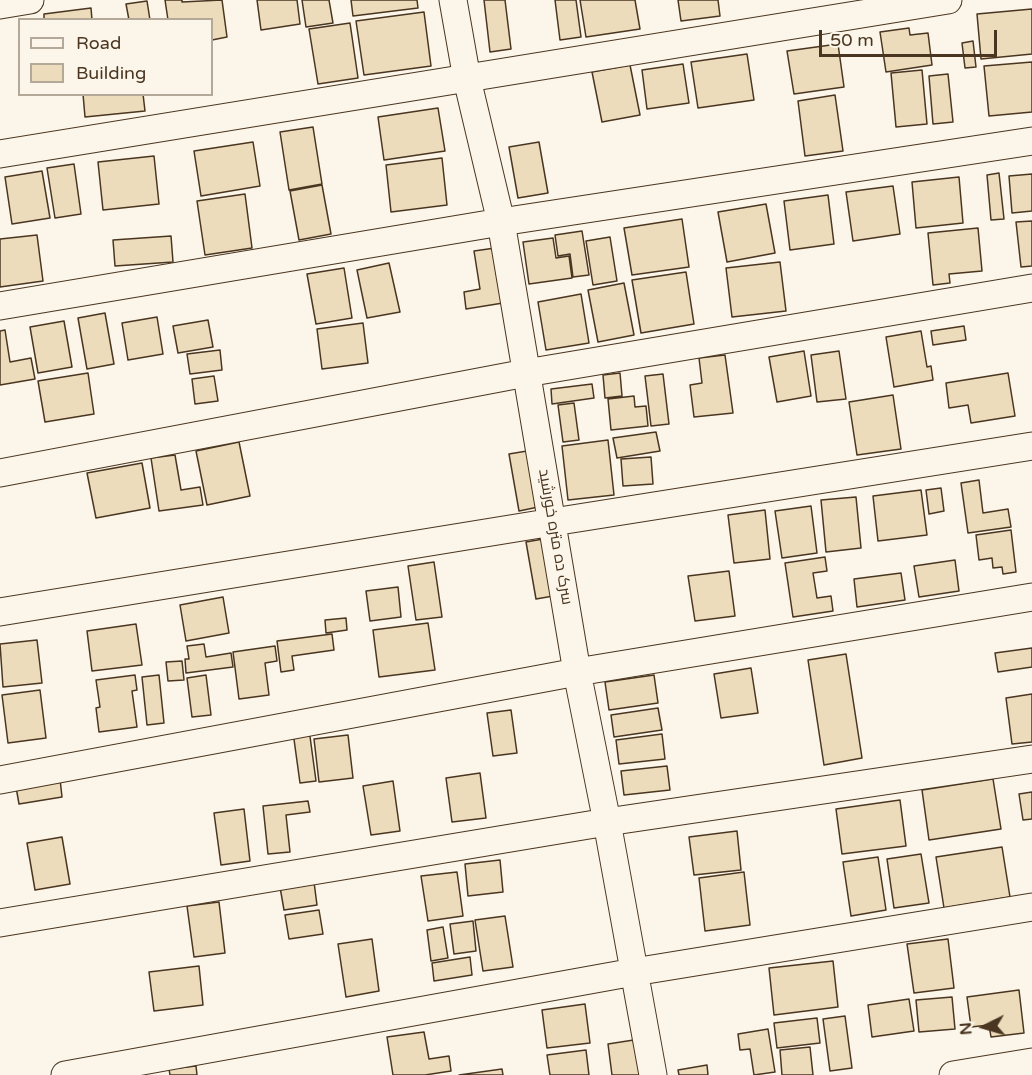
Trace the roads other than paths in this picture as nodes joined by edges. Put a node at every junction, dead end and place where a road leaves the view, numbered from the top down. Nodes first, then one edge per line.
1 (30, 0) edge
2 (453, 0) edge
3 (948, 0) edge
4 (0, 5) edge
5 (467, 79) junction
6 (1032, 141) edge
7 (0, 154) edge
8 (501, 222) junction
9 (1032, 288) edge
10 (0, 306) edge
11 (526, 373) junction
12 (1032, 447) edge
13 (0, 473) edge
14 (553, 522) junction
15 (1032, 597) edge
16 (0, 612) edge
17 (577, 672) junction
18 (1032, 759) edge
19 (0, 780) edge
20 (607, 822) junction
21 (1032, 908) edge
22 (0, 923) edge
23 (634, 972) junction
24 (1032, 1062) edge
25 (65, 1075) edge
26 (653, 1075) edge
27 (953, 1075) edge

1 - 4 street
2 - 5 street, سرک ده متره خورشید
3 - 5 street
5 - 7 street
5 - 8 street, سرک ده متره خورشید
6 - 8 street
8 - 10 street
8 - 11 street, سرک ده متره خورشید
9 - 11 street
11 - 13 street
11 - 14 street, سرک ده متره خورشید
12 - 14 street
14 - 16 street
14 - 17 street, سرک ده متره خورشید
15 - 17 street
17 - 19 street
17 - 20 street, سرک ده متره خورشید
18 - 20 street
20 - 22 street
20 - 23 street, سرک ده متره خورشید
21 - 23 street
23 - 25 street
23 - 26 street, سرک ده متره خورشید
24 - 27 street

